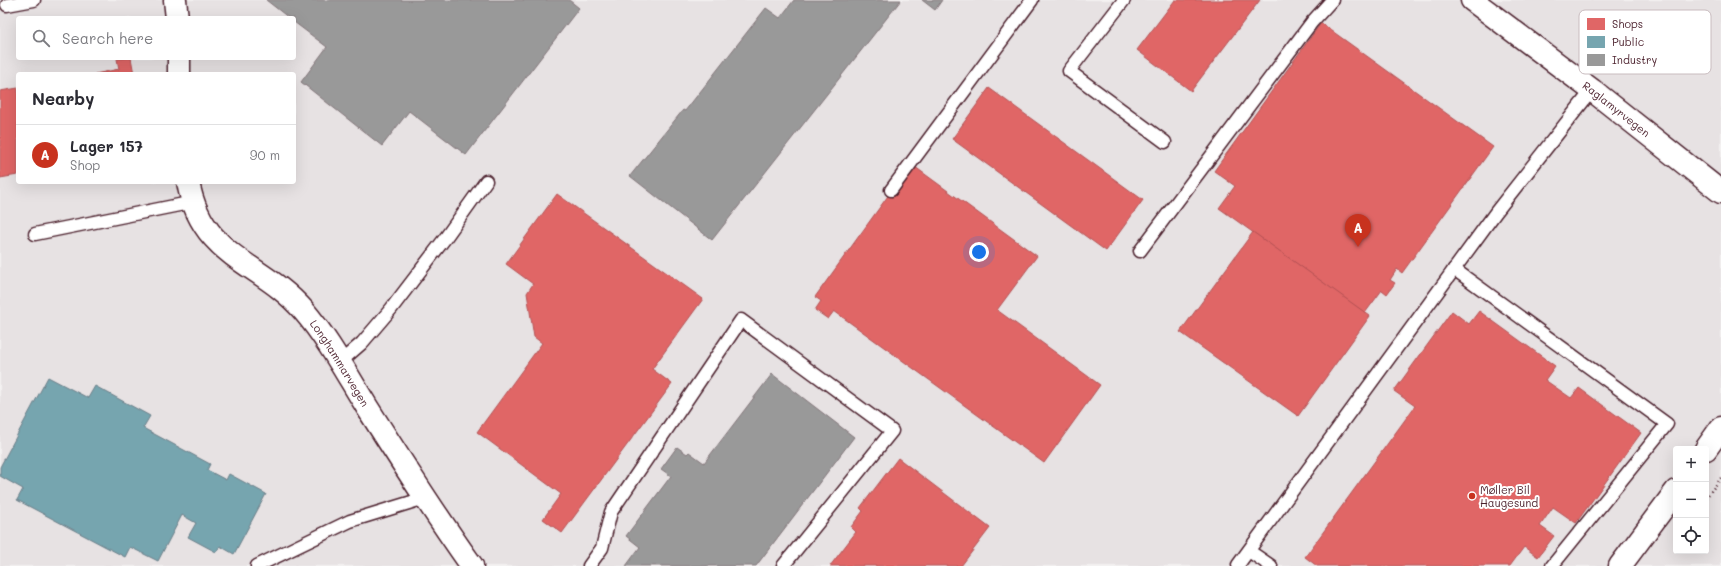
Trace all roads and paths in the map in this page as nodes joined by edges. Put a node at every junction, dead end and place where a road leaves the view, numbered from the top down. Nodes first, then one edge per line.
1 (34, 0) edge
2 (175, 0) edge
3 (1032, 0) edge
4 (1124, 0) edge
5 (1332, 0) edge
6 (1472, 0) edge
7 (7, 5) dead end
8 (177, 16) edge
9 (179, 60) edge
10 (180, 72) edge
11 (1592, 90) junction
12 (1164, 142) dead end
13 (486, 181) dead end
14 (891, 190) dead end
15 (191, 192) edge
16 (1721, 192) edge
17 (35, 234) dead end
18 (1140, 251) dead end
19 (1454, 269) junction
20 (339, 363) junction
21 (1721, 478) edge
22 (1709, 494) edge
23 (1673, 495) edge
24 (425, 498) junction
25 (1249, 551) junction
26 (1238, 565) dead end
27 (257, 566) edge
28 (472, 566) edge
29 (589, 566) edge
30 (783, 566) edge
31 (1271, 566) edge
32 (1552, 566) edge
33 (1620, 566) edge

1 - 7 lane
2 - 8 street
3 - 14 lane
4 - 12 lane
5 - 18 lane
6 - 11 street, Raglamyrvegen
9 - 10 street
11 - 16 street, Raglamyrvegen
11 - 19 lane
13 - 20 lane
15 - 17 lane
15 - 20 street, Longhammarvegen
19 - 25 lane
19 - 32 lane
20 - 24 street, Longhammarvegen
21 - 22 path
23 - 33 street
24 - 27 lane
24 - 28 street, Longhammarvegen
25 - 26 lane
25 - 31 lane
29 - 30 lane

